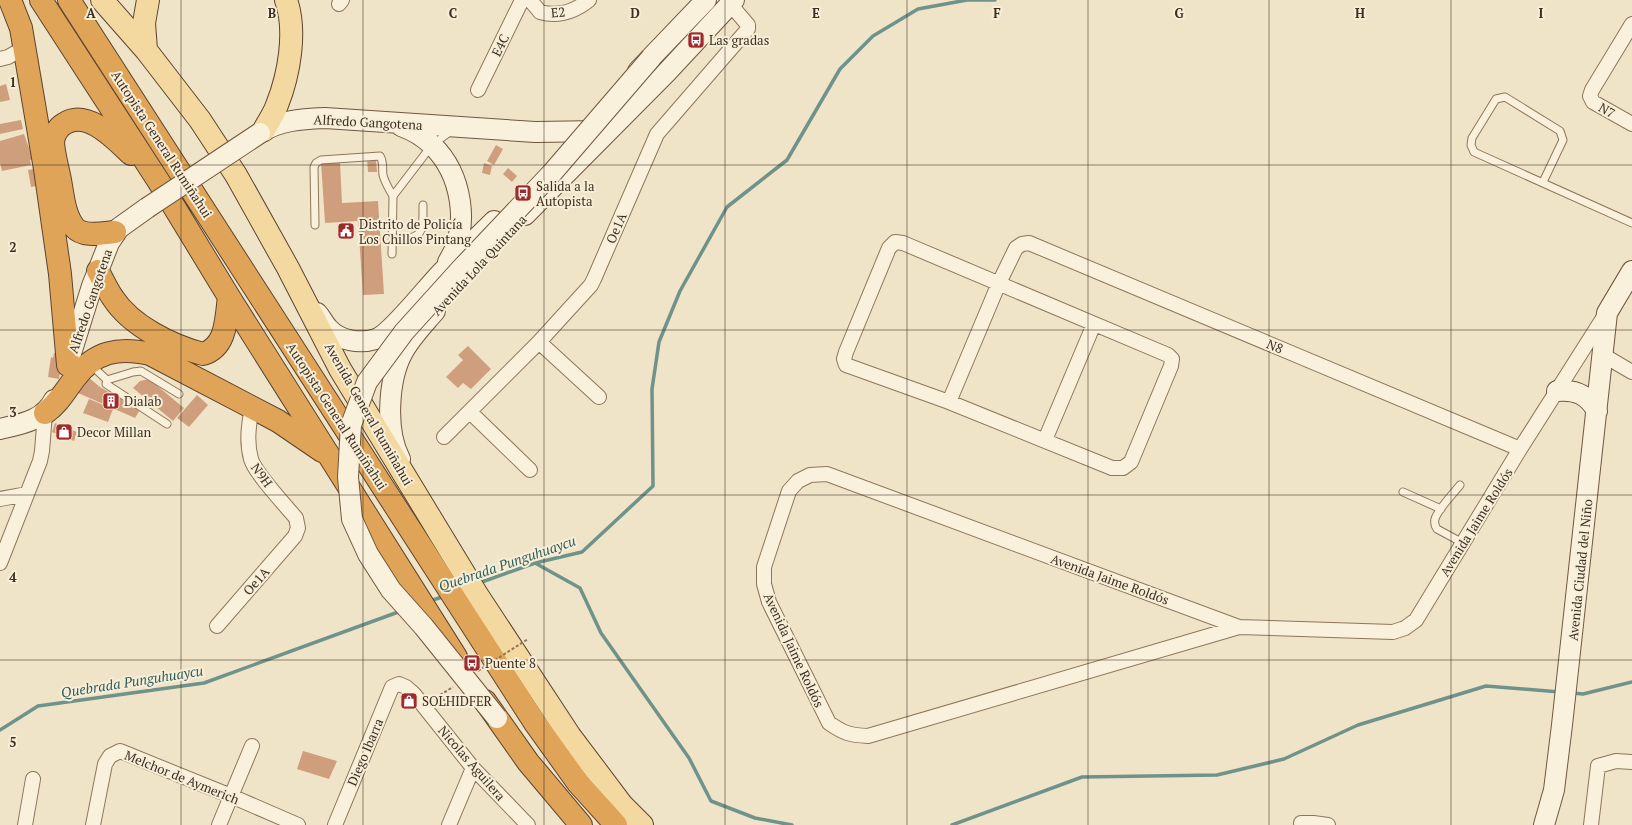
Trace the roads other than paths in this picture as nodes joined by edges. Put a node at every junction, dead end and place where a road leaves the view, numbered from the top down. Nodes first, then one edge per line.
1 (10, 0) edge
2 (40, 0) edge
3 (69, 0) edge
4 (102, 0) edge
5 (148, 0) edge
6 (286, 0) edge
7 (522, 0) edge
8 (530, 0) edge
9 (589, 0) edge
10 (706, 0) edge
11 (732, 2) edge
12 (1632, 24) edge
13 (24, 48) junction
14 (146, 50) junction
15 (651, 58) junction
16 (0, 59) edge
17 (478, 90) dead end
18 (393, 123) junction
19 (1632, 124) edge
20 (456, 127) junction
21 (609, 130) junction
22 (262, 131) junction
23 (580, 132) junction
24 (432, 145) junction
25 (159, 182) junction
26 (1543, 182) junction
27 (393, 196) junction
28 (423, 205) dead end
29 (1632, 223) edge
30 (315, 225) dead end
31 (115, 232) junction
32 (393, 239) junction
33 (392, 254) dead end
34 (288, 268) junction
35 (98, 271) junction
36 (1632, 271) edge
37 (442, 273) junction
38 (999, 283) junction
39 (1632, 294) edge
40 (229, 297) junction
41 (1607, 313) junction
42 (1094, 324) junction
43 (539, 342) junction
44 (1604, 347) junction
45 (140, 361) junction
46 (78, 364) junction
47 (1632, 372) edge
48 (107, 380) junction
49 (1557, 391) junction
50 (180, 394) dead end
51 (599, 397) dead end
52 (949, 402) junction
53 (252, 406) junction
54 (1597, 411) junction
55 (470, 412) junction
56 (45, 413) junction
57 (168, 424) dead end
58 (0, 429) edge
59 (444, 437) dead end
60 (1045, 440) junction
61 (1520, 449) junction
62 (329, 457) junction
63 (530, 470) dead end
64 (1460, 485) dead end
65 (1403, 492) dead end
66 (27, 494) junction
67 (0, 499) edge
68 (1441, 509) junction
69 (295, 536) joint
70 (1463, 543) junction
71 (456, 562) junction
72 (0, 563) edge
73 (462, 590) junction
74 (217, 626) dead end
75 (1239, 627) junction
76 (401, 684) joint
77 (497, 718) junction
78 (252, 746) dead end
79 (1632, 762) edge
80 (473, 768) junction
81 (32, 779) dead end
82 (231, 796) junction
83 (572, 820) edge
84 (1301, 823) dead end
85 (25, 825) edge
86 (93, 825) edge
87 (219, 825) edge
88 (298, 825) edge
89 (335, 825) edge
90 (449, 825) edge
91 (528, 825) edge
92 (616, 825) edge
93 (642, 825) edge
94 (1328, 825) edge
95 (1544, 825) edge
96 (1591, 825) edge

1 - 13 highway
2 - 25 highway, Autopista General Rumiñahui
3 - 73 highway, Autopista General Rumiñahui
4 - 14 main road, Avenida General Rumiñahui
5 - 14 main road
6 - 22 main road
7 - 17 street, E4C
8 - 9 street, E2
10 - 15 main road, Avenida Lola Quintana
11 - 21 main road, Avenida Lola Quintana
11 - 43 street, Oe1A
12 - 19 street, N7
13 - 16 street
13 - 46 highway
14 - 34 main road, Avenida General Rumiñahui
15 - 23 main road, Avenida Lola Quintana
15 - 77 main road, Avenida Lola Quintana, bridge
18 - 20 main road, Alfredo Gangotena
18 - 22 main road, Alfredo Gangotena
18 - 24 main road
20 - 23 main road, Alfredo Gangotena
20 - 24 lane
21 - 23 main road, Alfredo Gangotena
21 - 71 main road, Avenida Lola Quintana
22 - 31 main road, Alfredo Gangotena, bridge
23 - 37 main road, Avenida Lola Quintana
24 - 27 lane
24 - 37 main road
25 - 31 highway
25 - 40 highway, Autopista General Rumiñahui
26 - 26 lane
26 - 29 lane
27 - 30 lane
27 - 32 lane
28 - 32 lane
31 - 35 main road, Alfredo Gangotena
32 - 33 lane
34 - 37 main road, Avenida Lola Quintana
34 - 71 main road, Avenida General Rumiñahui
35 - 40 highway
35 - 46 main road, Alfredo Gangotena
36 - 41 main road, Avenida Jaime Roldós
38 - 42 street
38 - 52 street
38 - 52 street
38 - 61 street, N8
39 - 44 main road
40 - 62 highway, Autopista General Rumiñahui
41 - 44 main road, Avenida Ciudad del Niño
41 - 49 street, Avenida Jaime Roldós
42 - 60 street
42 - 60 street
43 - 51 street
43 - 55 street, Oe1A
44 - 47 street
44 - 54 main road, Avenida Ciudad del Niño
45 - 46 highway
45 - 48 lane
45 - 50 lane
45 - 53 highway
46 - 48 lane
46 - 56 highway
48 - 57 lane
49 - 54 main road
49 - 61 street, Avenida Jaime Roldós
52 - 60 street
53 - 62 highway
53 - 69 street, N9H
54 - 95 main road, Avenida Ciudad del Niño
55 - 59 street, Oe1A
55 - 63 street
56 - 58 main road
56 - 66 street
61 - 70 street, Avenida Jaime Roldós
62 - 77 highway, Autopista General Rumiñahui
64 - 68 lane
65 - 68 lane
66 - 67 street
66 - 72 street
68 - 70 lane
69 - 74 street, Oe1A
70 - 75 street, Avenida Jaime Roldós
71 - 73 main road, Avenida General Rumiñahui
73 - 92 highway, Autopista General Rumiñahui
73 - 93 main road, Avenida General Rumiñahui
75 - 75 street, Avenida Jaime Roldós
76 - 80 street, Nicolas Aguilera
76 - 89 street, Diego Ibarra
77 - 83 highway, Autopista General Rumiñahui
78 - 82 street
79 - 96 street
80 - 90 street
80 - 91 street, Nicolas Aguilera
81 - 85 street
82 - 86 street, Melchor de Aymerich
82 - 87 street
82 - 88 street, Melchor de Aymerich
84 - 94 street

